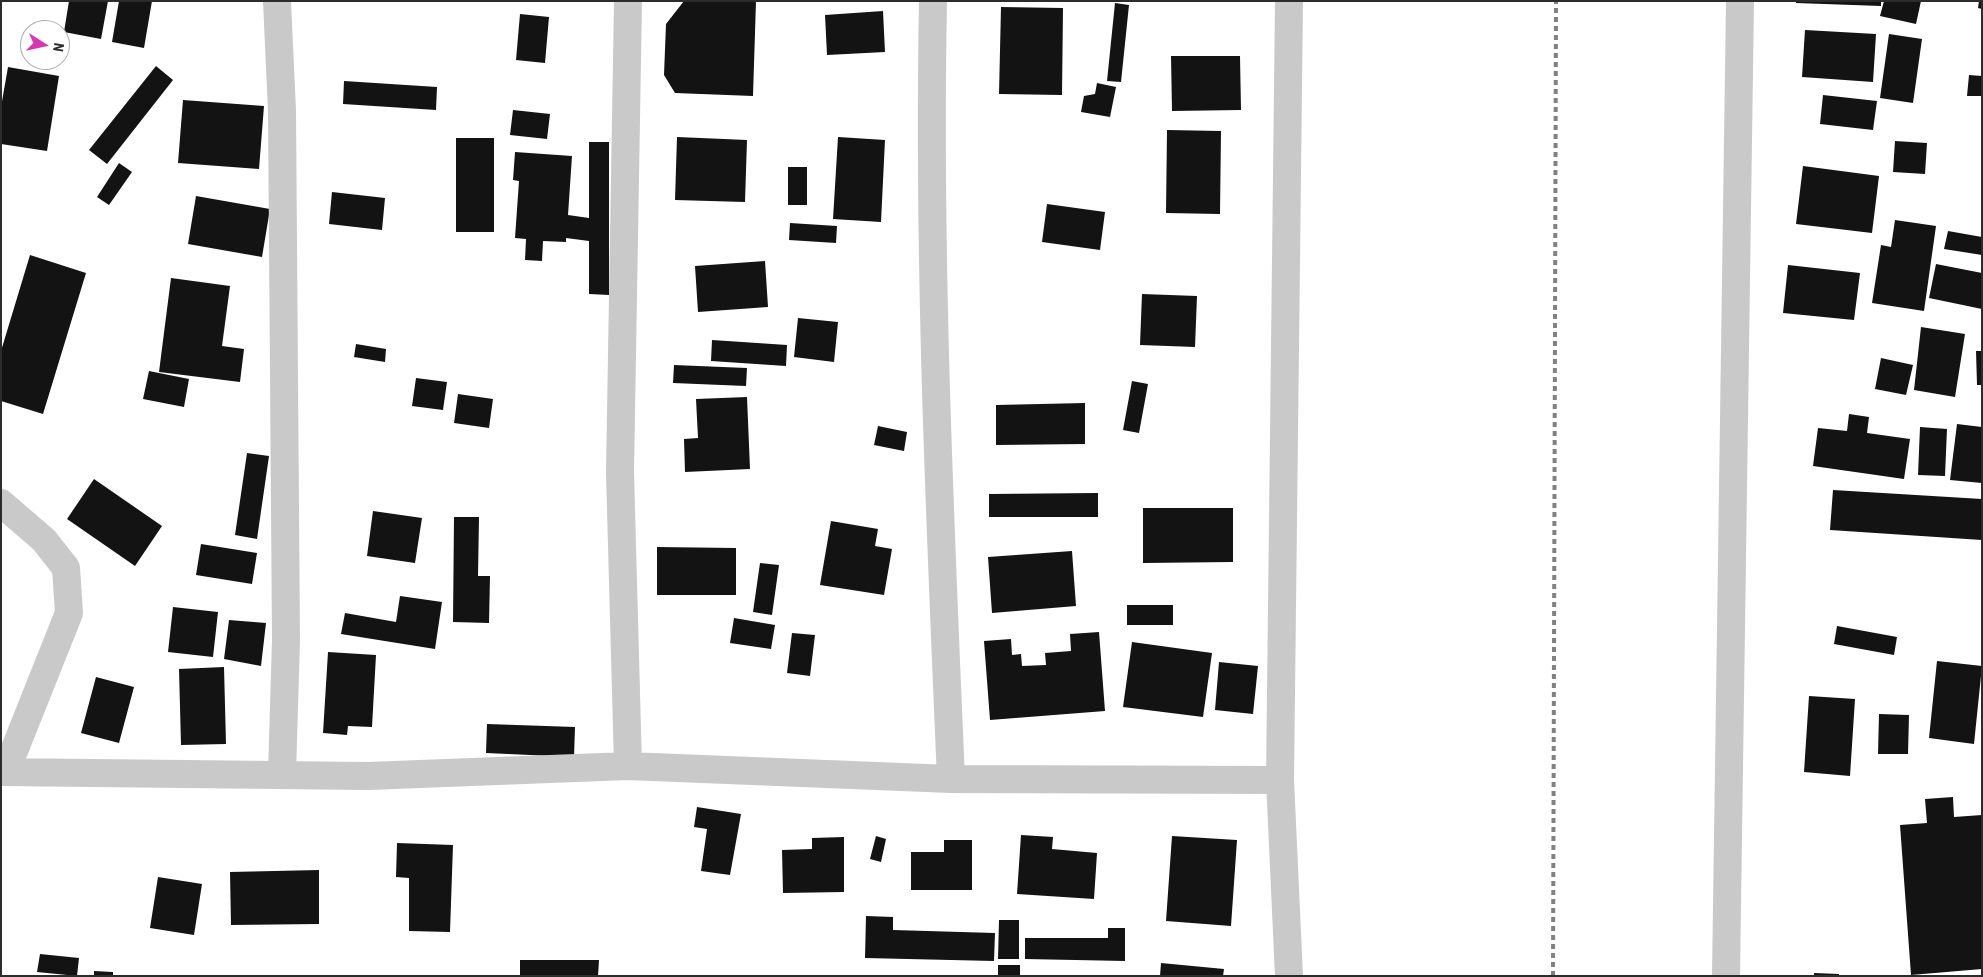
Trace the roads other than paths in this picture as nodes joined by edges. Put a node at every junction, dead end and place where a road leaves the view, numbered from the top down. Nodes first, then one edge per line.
1 (277, 1) edge
2 (628, 1) edge
3 (933, 1) edge
4 (1289, 1) edge
5 (1740, 1) edge
6 (1, 503) edge
7 (628, 766) junction
8 (4, 772) edge
9 (282, 774) junction
10 (950, 779) junction
11 (1280, 780) junction
12 (1289, 976) edge
13 (1726, 976) edge

1 - 9 street
2 - 7 street
3 - 10 street
4 - 11 street
5 - 13 street
6 - 8 street
7 - 9 street
7 - 10 street
8 - 9 street
10 - 11 street
11 - 12 street

